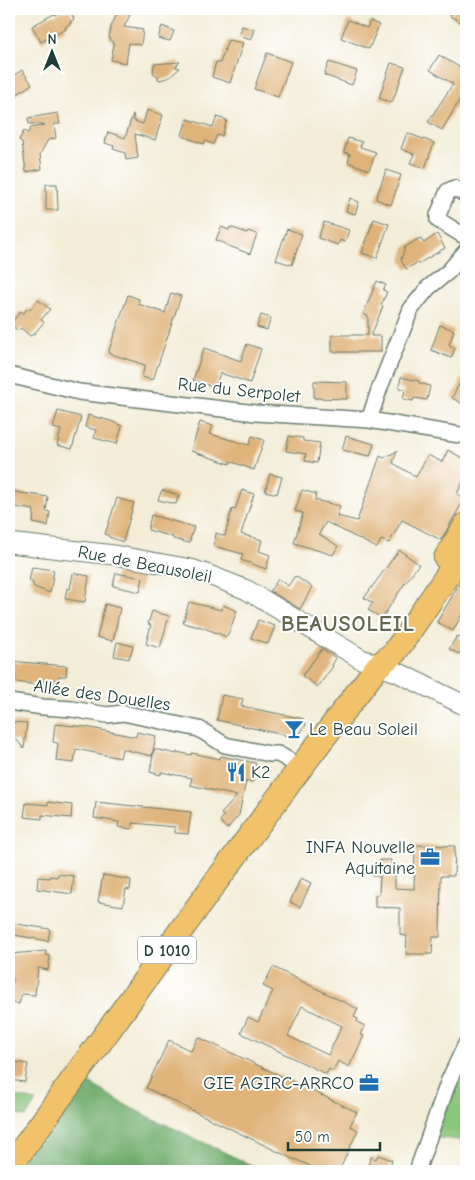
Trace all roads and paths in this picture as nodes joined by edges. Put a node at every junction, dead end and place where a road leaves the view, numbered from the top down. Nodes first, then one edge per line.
1 (466, 195) edge
2 (466, 237) edge
3 (466, 251) edge
4 (9, 375) edge
5 (369, 420) junction
6 (466, 436) edge
7 (461, 540) edge
8 (9, 543) edge
9 (378, 666) junction
10 (9, 702) edge
11 (466, 706) edge
12 (301, 767) junction
13 (466, 1044) edge
14 (9, 1168) edge
15 (417, 1171) edge

1 - 2 street
3 - 5 street
4 - 5 street, Rue du Serpolet
5 - 6 street, Rue du Serpolet
7 - 9 main road, D 1010
8 - 9 street, Rue de Beausoleil
9 - 11 street, Rue de Beausoleil
9 - 12 main road, D 1010
10 - 12 street, Allée des Douelles
12 - 14 main road, D 1010
13 - 15 street

